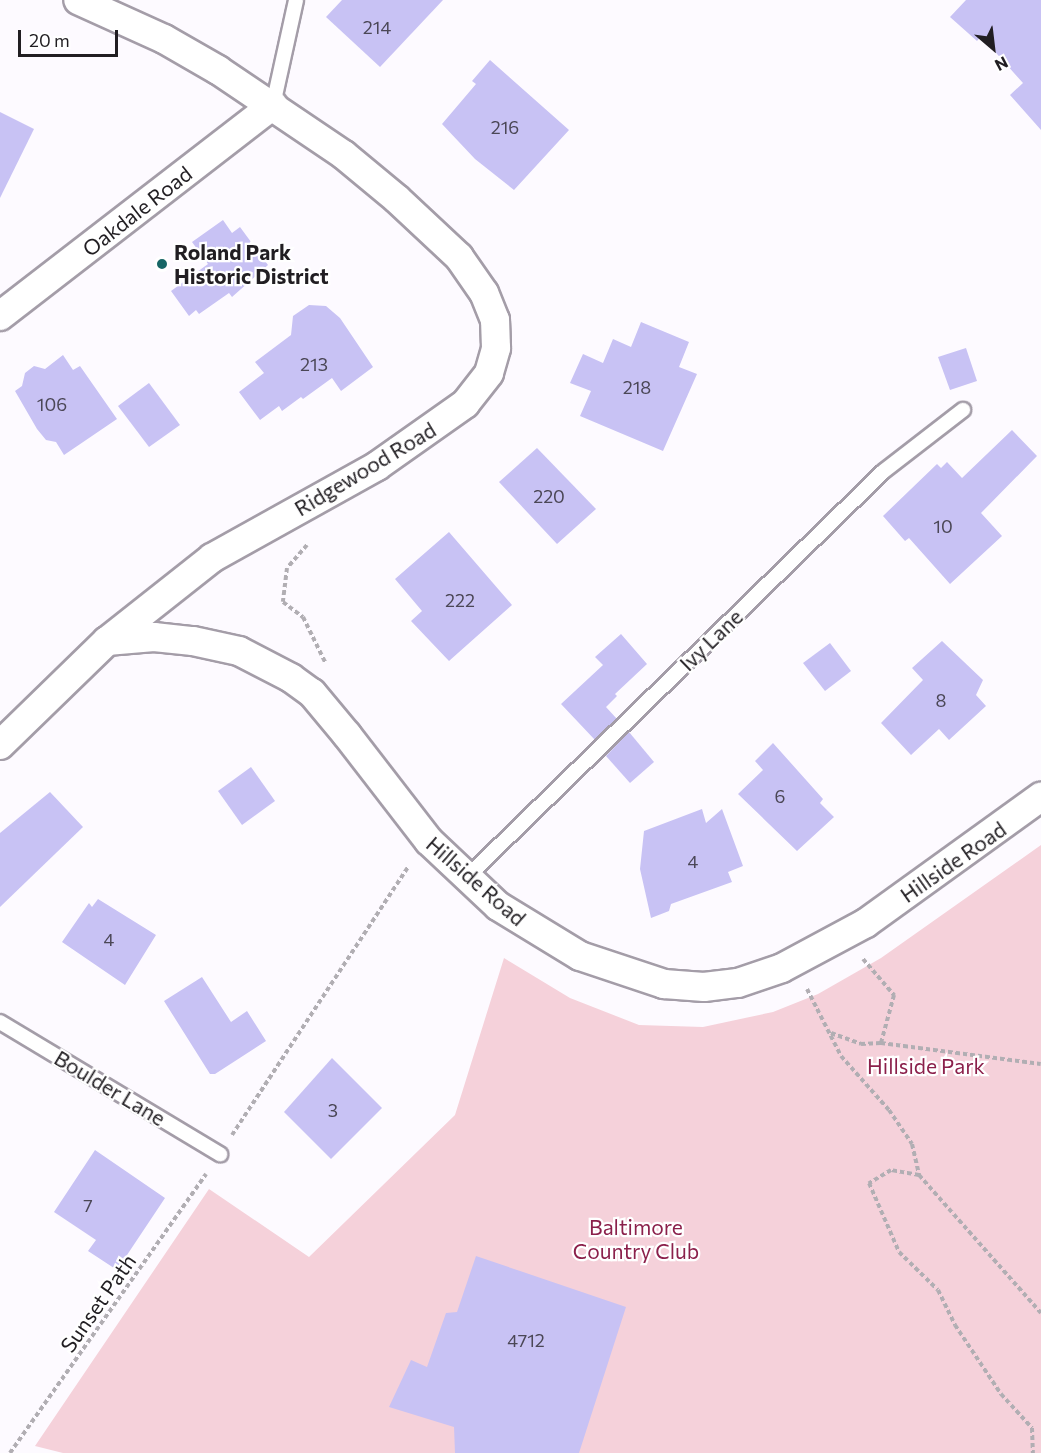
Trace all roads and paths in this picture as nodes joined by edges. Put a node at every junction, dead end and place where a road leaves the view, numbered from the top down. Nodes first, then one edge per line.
1 (78, 0) edge
2 (296, 0) edge
3 (273, 105) junction
4 (0, 316) edge
5 (963, 410) dead end
6 (307, 545) dead end
7 (106, 641) junction
8 (325, 663) dead end
9 (0, 745) edge
10 (1041, 797) edge
11 (414, 859) dead end
12 (466, 878) junction
13 (843, 936) junction
14 (793, 962) junction
15 (0, 1022) edge
16 (830, 1033) junction
17 (881, 1043) junction
18 (1041, 1064) edge
19 (232, 1135) dead end
20 (220, 1154) dead end
21 (209, 1170) dead end
22 (919, 1175) junction
23 (1041, 1313) edge
24 (10, 1453) edge
25 (1033, 1453) edge

1 - 3 street, Ridgewood Road
2 - 3 lane
3 - 4 street, Oakdale Road
3 - 7 street, Ridgewood Road
5 - 12 lane, Ivy Lane
6 - 8 path
7 - 9 street, Ridgewood Road
7 - 12 street, Hillside Road
10 - 13 street, Hillside Road
11 - 19 path
12 - 14 street, Hillside Road
13 - 14 street, Hillside Road
13 - 17 path
14 - 16 path
15 - 20 lane, Boulder Lane
16 - 17 path
16 - 22 path
17 - 18 path
21 - 24 path, Sunset Path
22 - 23 path
22 - 25 path

